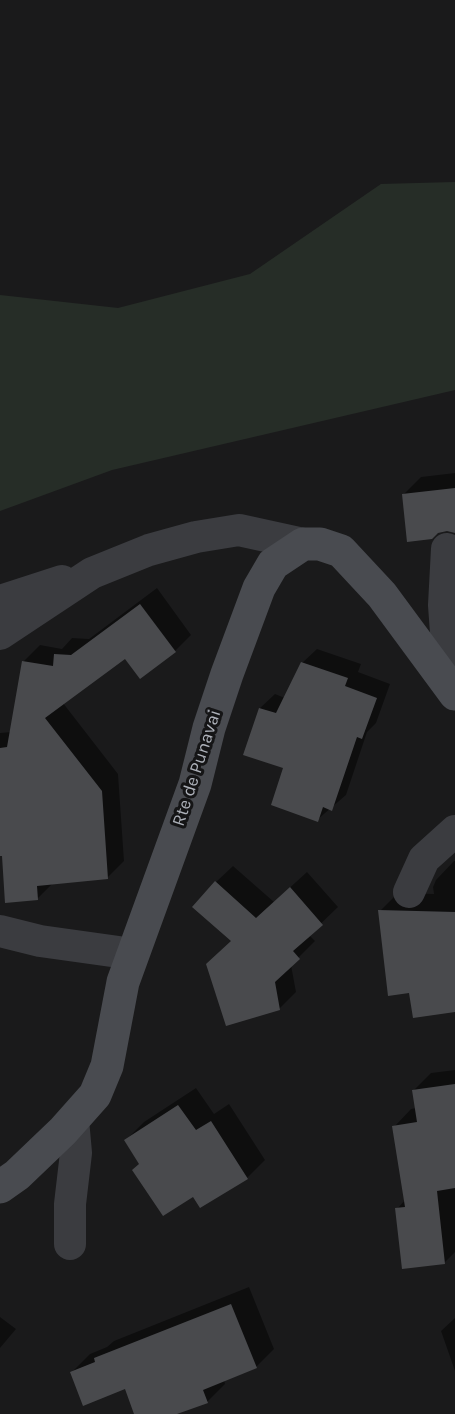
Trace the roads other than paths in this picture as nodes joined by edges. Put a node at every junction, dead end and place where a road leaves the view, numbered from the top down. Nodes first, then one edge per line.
1 (303, 544) junction
2 (447, 549) dead end
3 (92, 573) junction
4 (0, 601) edge
5 (0, 634) edge
6 (453, 690) edge
7 (455, 831) edge
8 (409, 892) dead end
9 (0, 931) edge
10 (133, 954) junction
11 (73, 1120) junction
12 (0, 1187) edge
13 (70, 1244) dead end

1 - 3 street
1 - 6 main road
1 - 10 main road, Rte de Punavai
2 - 6 street
3 - 4 street
3 - 5 street
7 - 8 street
9 - 10 street
10 - 11 main road, Rte de Punavai
11 - 12 main road, Rte de Punavai
11 - 13 street

